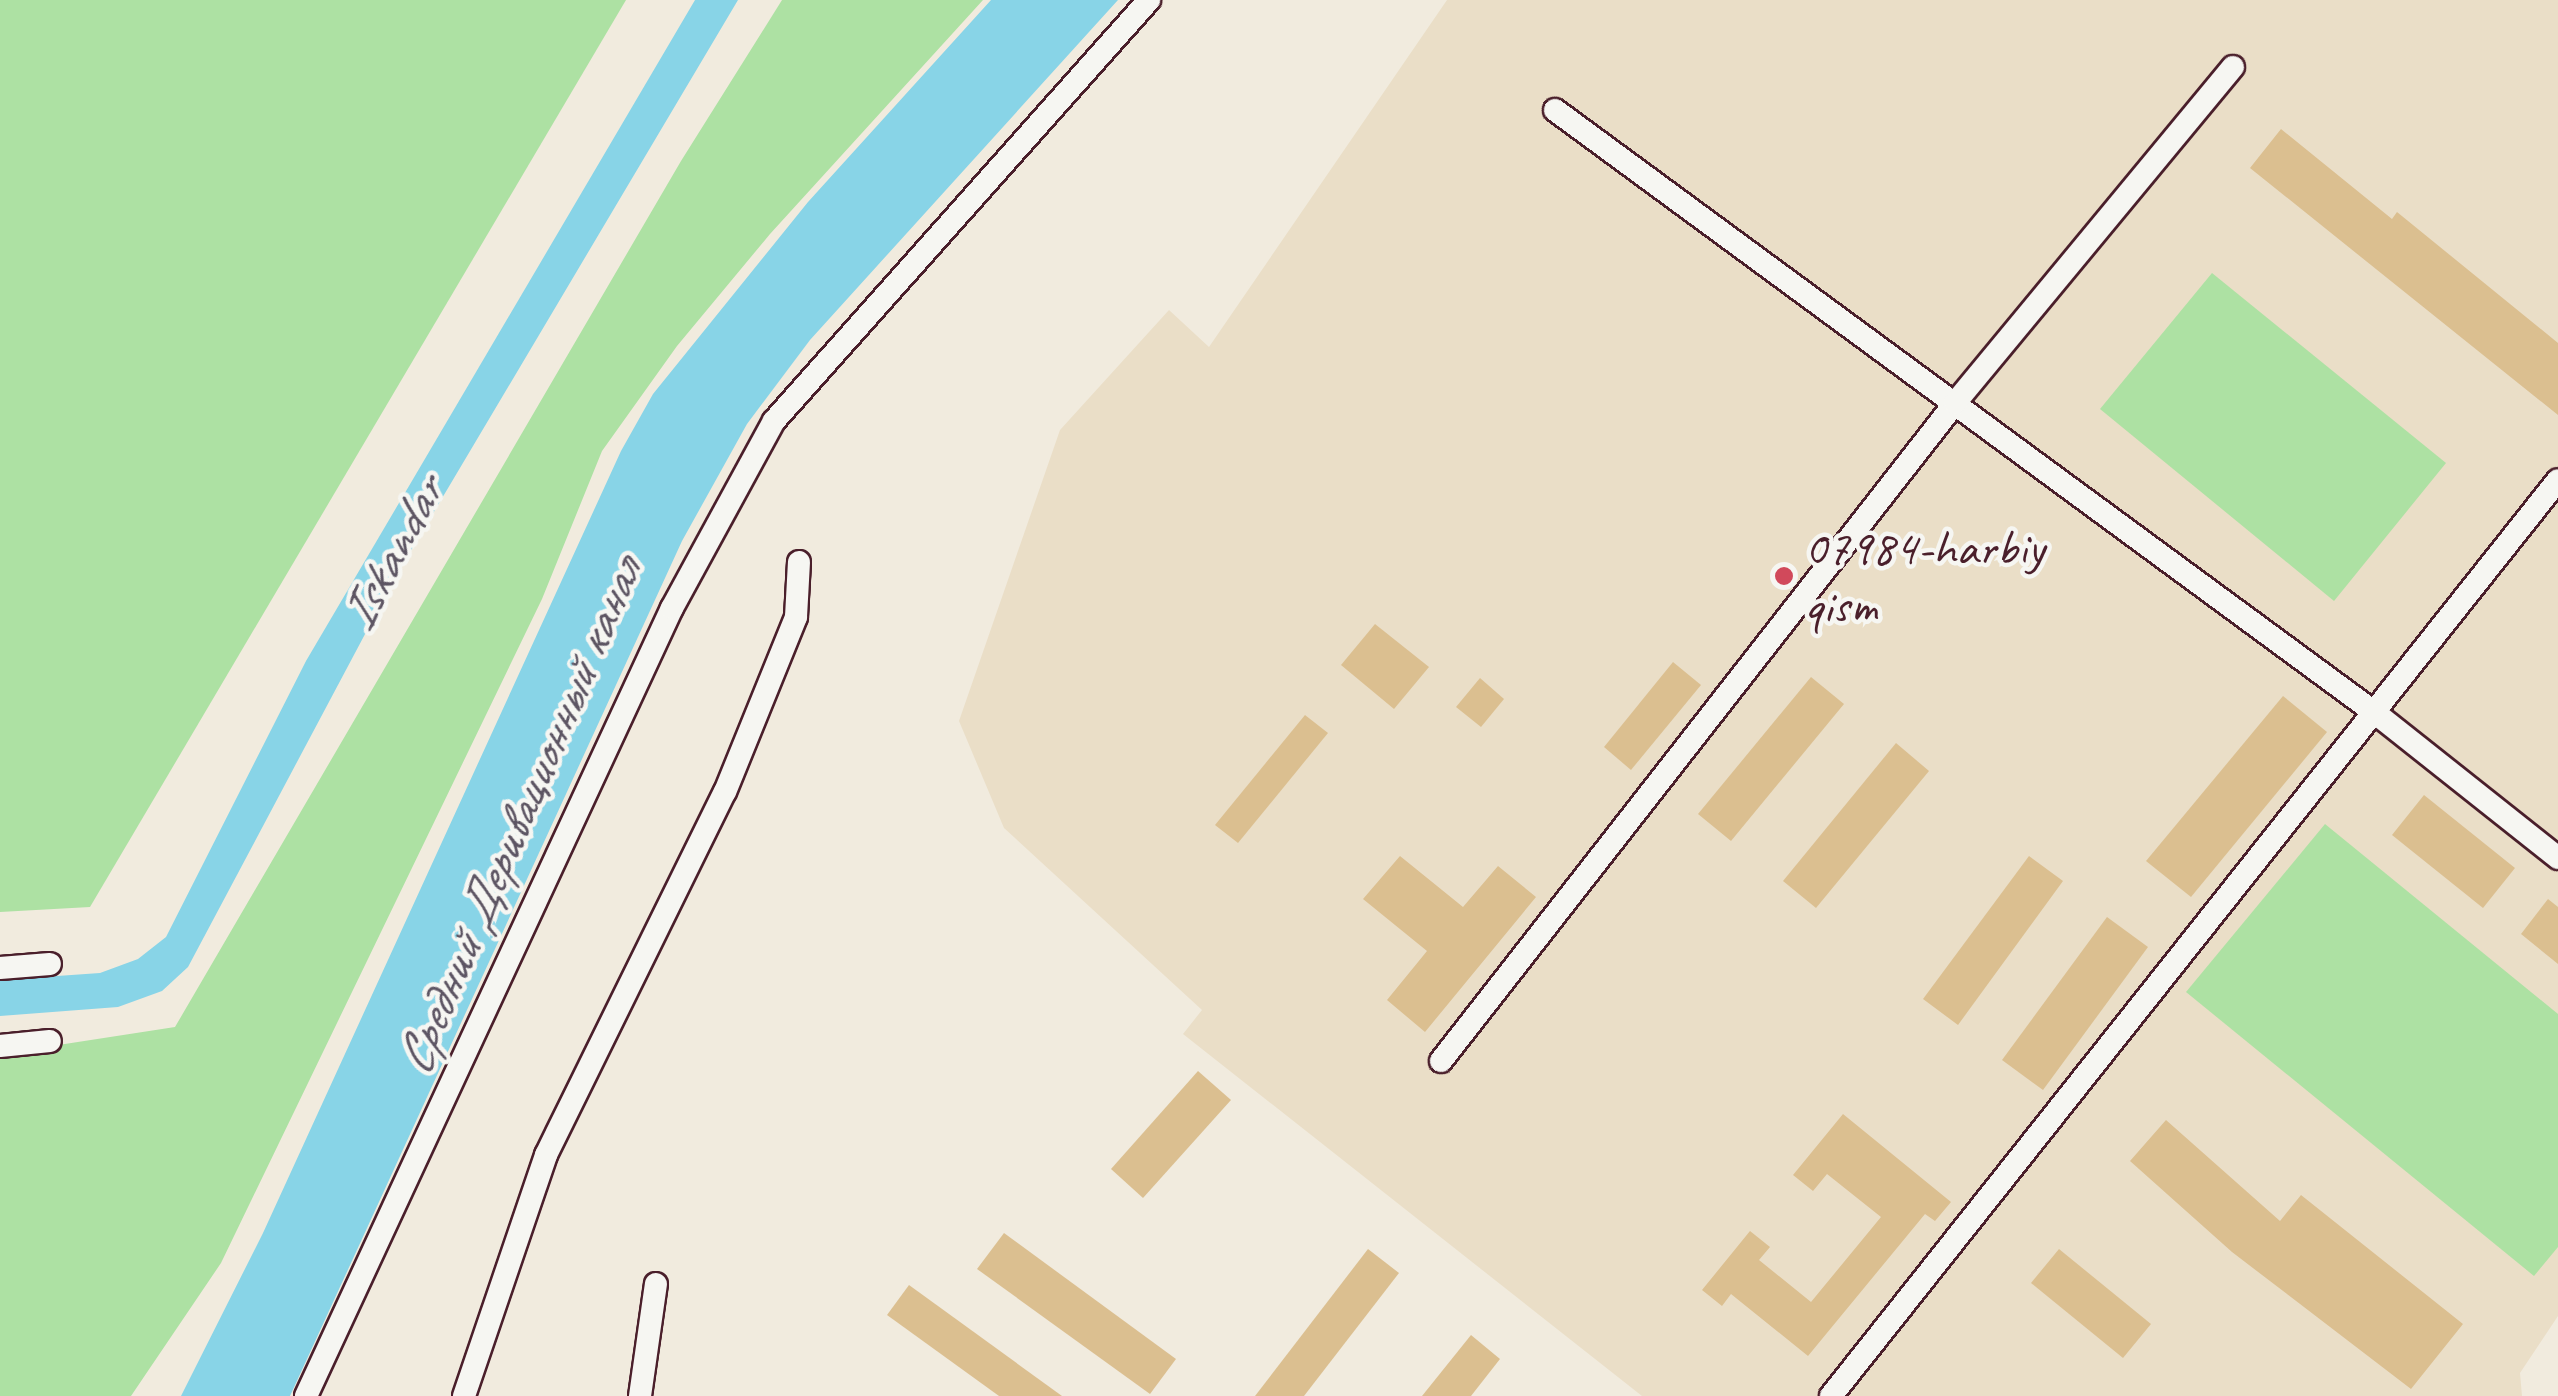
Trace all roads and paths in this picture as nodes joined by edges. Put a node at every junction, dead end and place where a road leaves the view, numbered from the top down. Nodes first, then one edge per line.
1 (1149, 0) edge
2 (2233, 66) dead end
3 (1556, 110) dead end
4 (1955, 404) junction
5 (2558, 480) edge
6 (2558, 509) edge
7 (2533, 512) junction
8 (799, 562) dead end
9 (2374, 712) junction
10 (2558, 858) edge
11 (50, 964) dead end
12 (0, 968) edge
13 (50, 1041) dead end
14 (0, 1046) edge
15 (1441, 1061) dead end
16 (656, 1284) dead end
17 (306, 1396) edge
18 (464, 1396) edge
19 (640, 1396) edge
20 (1831, 1396) edge

1 - 17 street
2 - 4 street
3 - 4 street
4 - 9 street
4 - 15 street
5 - 7 street
6 - 7 street
7 - 9 street
8 - 18 street
9 - 10 street
9 - 20 street
11 - 12 street
13 - 14 street
16 - 19 street

